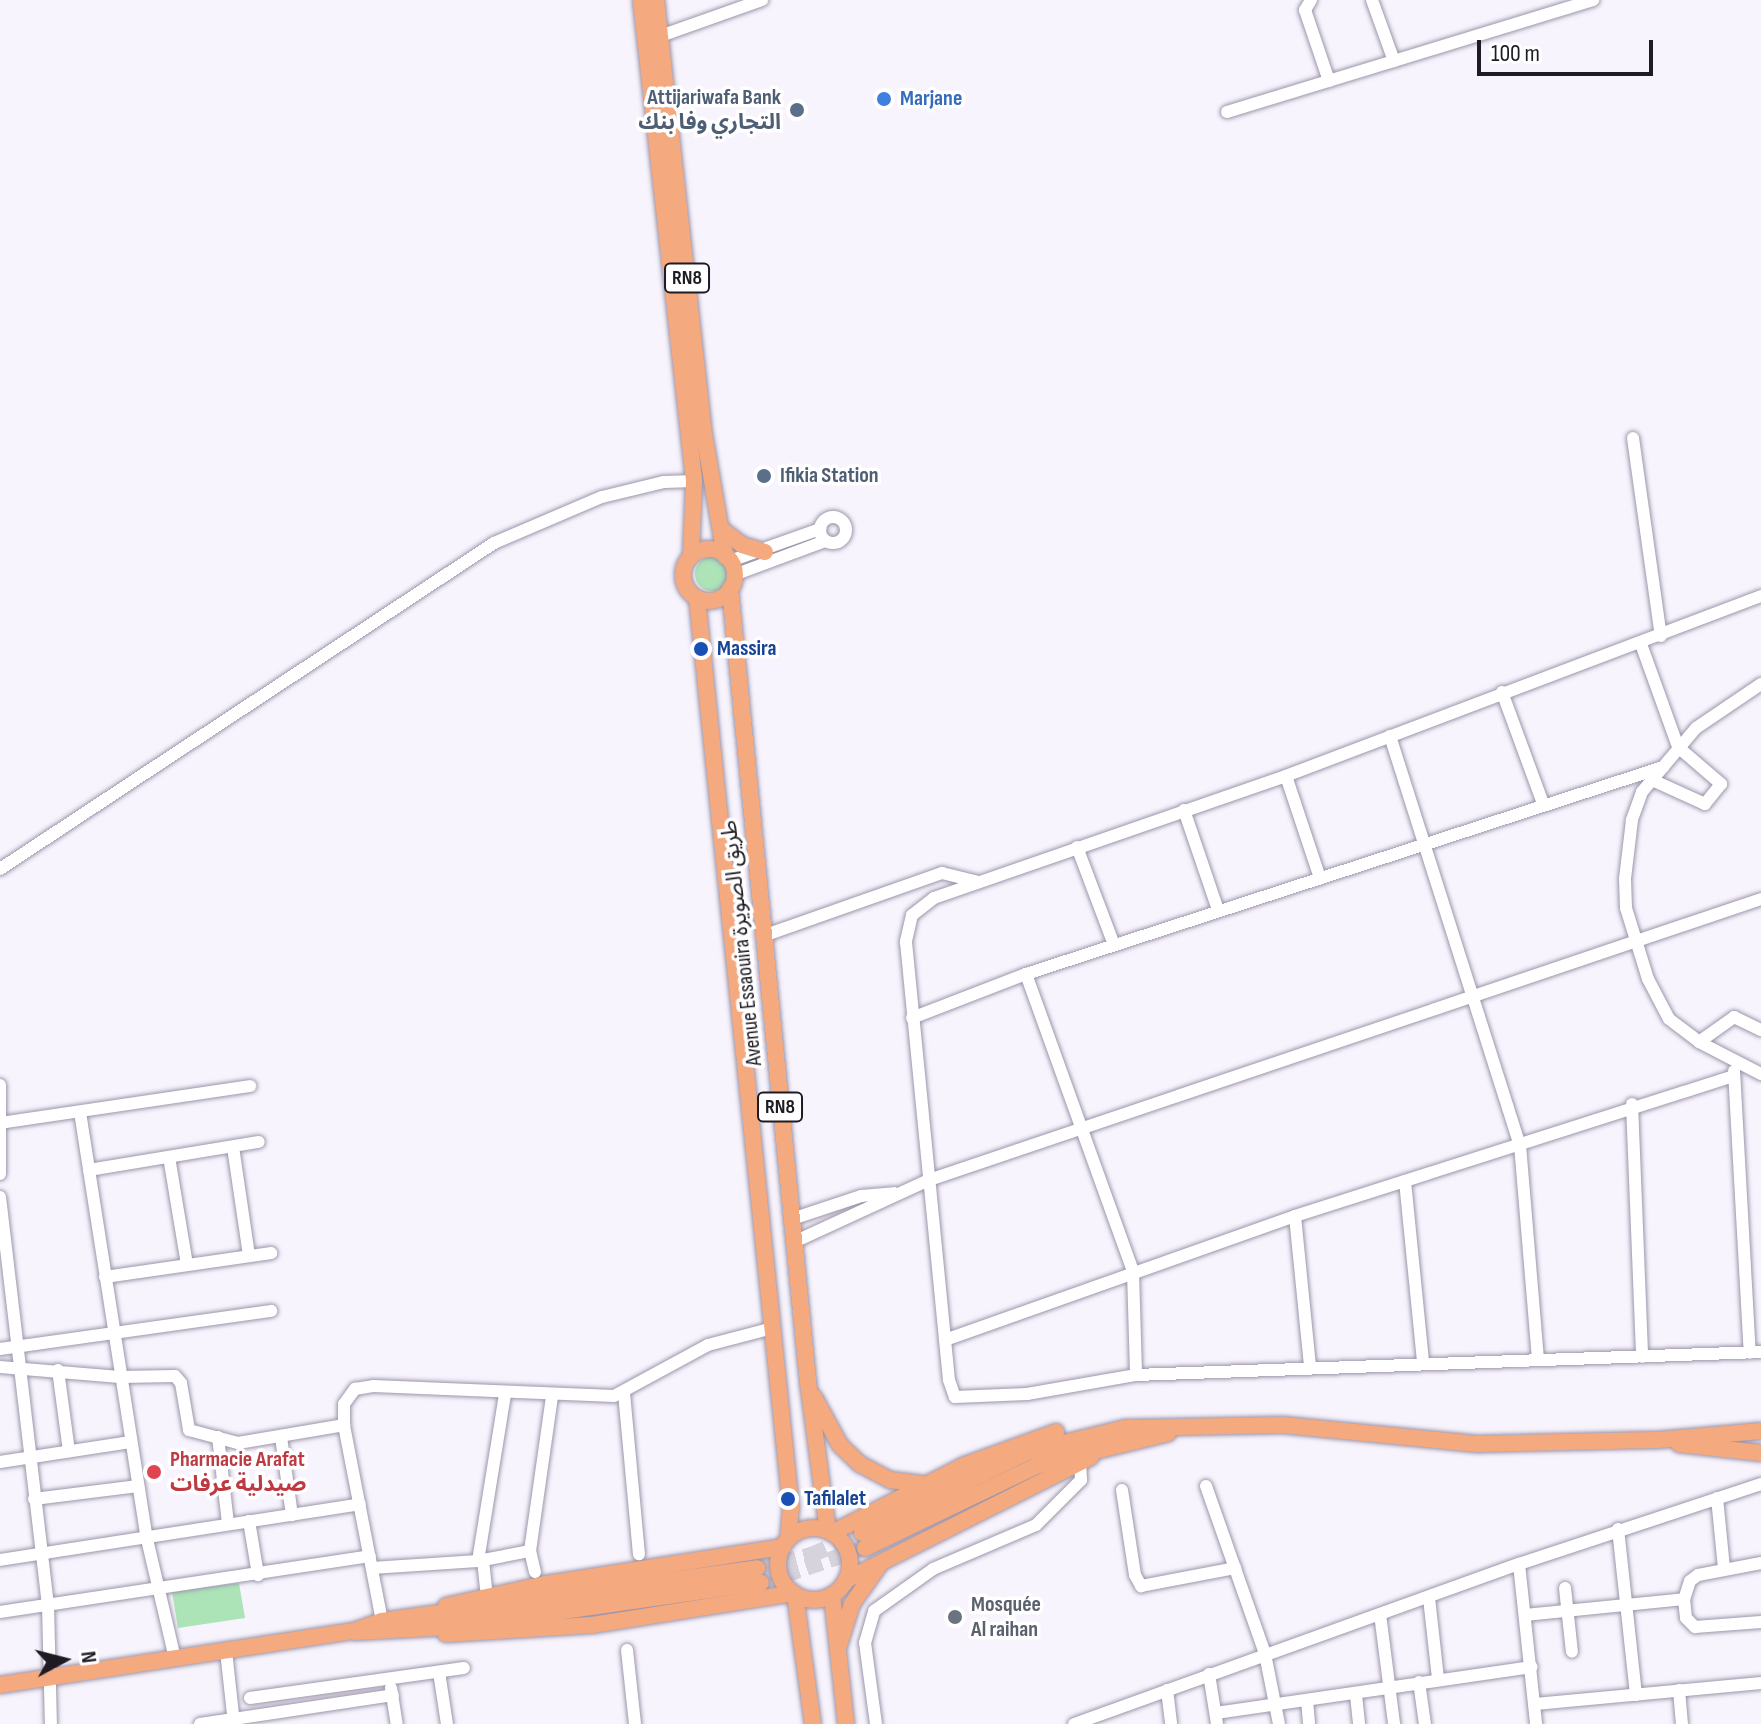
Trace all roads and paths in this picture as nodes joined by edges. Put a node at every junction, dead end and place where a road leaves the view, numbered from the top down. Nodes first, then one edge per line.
1 (641, 0) edge
2 (656, 0) edge
3 (762, 0) edge
4 (1311, 0) edge
5 (1372, 0) edge
6 (1593, 0) edge
7 (653, 38) junction
8 (1394, 61) junction
9 (1329, 81) junction
10 (1227, 112) dead end
11 (1633, 438) dead end
12 (694, 481) junction
13 (721, 529) junction
14 (765, 552) junction
15 (691, 557) junction
16 (730, 570) junction
17 (1761, 596) edge
18 (697, 598) junction
19 (1661, 636) junction
20 (1641, 644) junction
21 (1761, 684) edge
22 (1502, 692) junction
23 (1390, 736) junction
24 (1678, 747) junction
25 (1663, 767) junction
26 (1286, 776) junction
27 (1652, 780) junction
28 (1544, 806) junction
29 (1184, 810) junction
30 (1426, 846) junction
31 (1077, 847) junction
32 (0, 869) edge
33 (1320, 878) junction
34 (979, 882) junction
35 (1761, 899) edge
36 (1218, 910) junction
37 (763, 936) junction
38 (1637, 939) junction
39 (1114, 945) junction
40 (1026, 974) junction
41 (1475, 996) junction
42 (912, 1018) junction
43 (1761, 1030) edge
44 (1699, 1042) junction
45 (1734, 1070) junction
46 (1761, 1074) edge
47 (0, 1085) edge
48 (250, 1086) dead end
49 (1632, 1104) junction
50 (80, 1112) junction
51 (1, 1122) edge
52 (1078, 1129) junction
53 (259, 1142) dead end
54 (1520, 1145) junction
55 (233, 1147) junction
56 (169, 1157) junction
57 (89, 1170) junction
58 (0, 1174) edge
59 (929, 1180) junction
60 (1405, 1181) junction
61 (894, 1193) junction
62 (0, 1197) edge
63 (1295, 1216) junction
64 (792, 1219) junction
65 (794, 1242) junction
66 (271, 1253) dead end
67 (249, 1256) junction
68 (187, 1265) junction
69 (1133, 1272) junction
70 (105, 1277) junction
71 (6, 1310) edge
72 (271, 1311) dead end
73 (773, 1328) junction
74 (114, 1333) junction
75 (945, 1340) junction
76 (18, 1347) junction
77 (0, 1349) edge
78 (1756, 1353) edge
79 (1642, 1357) junction
80 (1538, 1359) junction
81 (1423, 1362) junction
82 (21, 1365) junction
83 (0, 1367) edge
84 (1310, 1367) junction
85 (58, 1370) junction
86 (1136, 1375) junction
87 (120, 1377) junction
88 (808, 1382) junction
89 (624, 1393) junction
90 (505, 1394) junction
91 (552, 1396) junction
92 (344, 1425) junction
93 (1761, 1431) edge
94 (218, 1437) junction
95 (281, 1437) junction
96 (1109, 1438) junction
97 (1658, 1440) junction
98 (130, 1442) junction
99 (69, 1451) junction
100 (1761, 1453) edge
101 (27, 1458) junction
102 (0, 1462) edge
103 (1080, 1462) junction
104 (924, 1484) junction
105 (1761, 1484) edge
106 (138, 1486) junction
107 (1206, 1486) dead end
108 (1122, 1490) dead end
109 (1717, 1498) junction
110 (34, 1499) junction
111 (360, 1504) junction
112 (292, 1515) junction
113 (249, 1521) junction
114 (228, 1523) junction
115 (1618, 1529) junction
116 (830, 1532) junction
117 (146, 1535) junction
118 (863, 1541) tunnel mouth
119 (786, 1543) junction
120 (530, 1551) junction
121 (40, 1553) junction
122 (639, 1554) dead end
123 (887, 1557) junction
124 (0, 1560) edge
125 (480, 1561) junction
126 (371, 1562) junction
127 (1761, 1563) edge
128 (1519, 1564) junction
129 (1235, 1568) junction
130 (1724, 1568) junction
131 (535, 1572) dead end
132 (258, 1575) junction
133 (759, 1575) tunnel mouth
134 (846, 1580) junction
135 (486, 1588) dead end
136 (1565, 1588) dead end
137 (159, 1589) junction
138 (794, 1594) junction
139 (832, 1595) junction
140 (1429, 1598) junction
141 (1684, 1599) junction
142 (48, 1605) junction
143 (1626, 1605) junction
144 (1567, 1611) junction
145 (0, 1612) edge
146 (1380, 1614) junction
147 (1525, 1615) junction
148 (382, 1621) junction
149 (432, 1622) junction
150 (1761, 1622) edge
151 (354, 1631) junction
152 (627, 1650) dead end
153 (226, 1651) junction
154 (1572, 1652) dead end
155 (1265, 1654) junction
156 (175, 1659) junction
157 (837, 1659) junction
158 (1532, 1667) junction
159 (464, 1668) dead end
160 (439, 1672) junction
161 (1209, 1674) junction
162 (50, 1678) junction
163 (1438, 1678) junction
164 (390, 1680) junction
165 (1419, 1682) junction
166 (1761, 1683) edge
167 (0, 1685) edge
168 (1390, 1685) junction
169 (1167, 1690) junction
170 (1679, 1690) junction
171 (393, 1695) junction
172 (1356, 1695) junction
173 (1636, 1695) junction
174 (250, 1698) dead end
175 (1307, 1700) junction
176 (1535, 1704) junction
177 (1276, 1705) junction
178 (1110, 1718) edge
179 (1217, 1718) edge
180 (233, 1722) edge
181 (51, 1724) edge
182 (200, 1724) edge
183 (397, 1724) edge
184 (447, 1724) edge
185 (635, 1724) edge
186 (813, 1724) edge
187 (846, 1724) edge
188 (876, 1724) edge
189 (1074, 1724) edge
190 (1171, 1724) edge
191 (1279, 1724) edge
192 (1309, 1724) edge
193 (1359, 1724) edge
194 (1394, 1724) edge
195 (1425, 1724) edge
196 (1536, 1724) edge
197 (1682, 1724) edge

1 - 7 main road, Avenue Essaouira طريق الصويرة / RN8
2 - 7 main road, Avenue Essaouira طريق الصويرة / RN8
3 - 7 street
4 - 9 street
5 - 8 street
6 - 8 street
7 - 12 main road, Avenue Essaouira طريق الصويرة / RN8
7 - 13 main road, Avenue Essaouira طريق الصويرة / RN8
8 - 9 street
9 - 10 street
11 - 19 street
12 - 15 main road, Avenue Essaouira طريق الصويرة / RN8
12 - 32 street
13 - 14 main road
13 - 16 main road, Avenue Essaouira طريق الصويرة / RN8
14 - 16 street
14 - 16 street
15 - 16 main road
15 - 18 main road, RN8
16 - 18 main road
16 - 37 main road, Avenue Essaouira طريق الصويرة / RN8
17 - 19 street
18 - 73 main road, Avenue Essaouira طريق الصويرة / RN8
19 - 20 street
20 - 22 street
20 - 24 street
21 - 24 street
22 - 23 street
22 - 28 street
23 - 26 street
23 - 30 street
24 - 25 street
24 - 27 street
25 - 27 street
25 - 28 street
26 - 29 street
26 - 33 street
27 - 38 street
28 - 30 street
29 - 31 street
29 - 36 street
30 - 33 street
30 - 41 street
31 - 34 street
31 - 39 street
33 - 36 street
34 - 37 street
34 - 42 street
35 - 38 street
36 - 39 street
37 - 64 main road, Avenue Essaouira طريق الصويرة / RN8
38 - 41 street
38 - 44 street
39 - 40 street
40 - 42 street
40 - 52 street
41 - 52 street
41 - 54 street
42 - 59 street
43 - 44 street
44 - 45 street
45 - 46 street
45 - 49 street
45 - 78 street
47 - 51 street
48 - 50 street
49 - 54 street
49 - 79 street
50 - 51 street
50 - 57 street
51 - 58 street
52 - 59 street
52 - 69 street
53 - 55 street
54 - 60 street
54 - 80 street
55 - 56 street
55 - 67 street
56 - 57 street
56 - 68 street
57 - 70 street
59 - 61 street
59 - 75 street
60 - 63 street
60 - 81 street
61 - 64 street
61 - 65 street
62 - 71 street
63 - 69 street
63 - 84 street
64 - 65 main road, Avenue Essaouira طريق الصويرة / RN8
65 - 88 main road, Avenue Essaouira طريق الصويرة / RN8
66 - 67 street
67 - 68 street
68 - 70 street
69 - 75 street
69 - 86 street
70 - 74 street
71 - 76 street
72 - 74 street
73 - 89 street
73 - 119 main road, Avenue Essaouira طريق الصويرة / RN8
74 - 76 street
74 - 87 street
75 - 86 street
76 - 77 street
76 - 82 street
78 - 79 street
79 - 80 street
80 - 81 street
81 - 84 street
82 - 83 street
82 - 85 street
82 - 101 street
84 - 86 street
85 - 87 street
85 - 99 street
87 - 94 street
87 - 98 street
88 - 104 main road
88 - 116 main road, Avenue Essaouira طريق الصويرة / RN8
89 - 91 street
89 - 122 street
90 - 91 street
90 - 92 street
90 - 125 street
91 - 120 street
92 - 95 street
92 - 111 street
93 - 97 main road
94 - 95 street
94 - 114 street
95 - 112 street
96 - 97 main road
96 - 103 main road
96 - 104 main road
96 - 118 main road
97 - 100 main road
98 - 99 street
98 - 106 street
99 - 101 street
101 - 102 street
101 - 110 street
103 - 123 main road
103 - 188 street
104 - 116 main road
105 - 109 street
106 - 110 street
106 - 117 street
107 - 129 street
108 - 129 street
109 - 115 street
109 - 130 street
110 - 121 street
111 - 112 street
111 - 126 street
112 - 113 street
113 - 114 street
113 - 132 street
114 - 117 street
115 - 128 street
115 - 143 street
116 - 119 main road
116 - 134 main road
117 - 121 street
117 - 137 street
119 - 138 main road
119 - 149 main road
120 - 125 street
120 - 131 street
121 - 124 street
121 - 142 street
123 - 134 main road
123 - 157 main road
125 - 126 street
125 - 135 street
126 - 132 street
126 - 148 street
127 - 130 street
128 - 140 street
128 - 147 street
129 - 155 street
130 - 141 street
132 - 137 street
133 - 149 main road
134 - 139 main road
136 - 144 street
137 - 142 street
137 - 156 street
138 - 139 main road
138 - 149 main road
138 - 186 main road
139 - 157 main road
140 - 146 street
140 - 163 street
141 - 143 street
141 - 150 street
142 - 145 street
142 - 162 street
143 - 144 street
143 - 173 street
144 - 147 street
144 - 154 street
146 - 155 street
146 - 168 street
147 - 158 street
148 - 149 main road
148 - 151 main road
149 - 151 main road
151 - 153 main road
152 - 185 street
153 - 156 main road
153 - 180 street
155 - 161 street
155 - 177 street
156 - 162 main road
157 - 187 main road
158 - 163 street
158 - 176 street
159 - 160 street
160 - 164 street
160 - 184 street
161 - 169 street
161 - 179 street
162 - 167 main road
162 - 181 street
163 - 165 street
164 - 171 street
164 - 174 street
165 - 168 street
165 - 195 street
166 - 170 street
168 - 172 street
168 - 194 street
169 - 178 street
169 - 190 street
170 - 173 street
170 - 197 street
171 - 180 street
171 - 183 street
172 - 175 street
172 - 193 street
173 - 176 street
175 - 177 street
175 - 192 street
176 - 196 street
177 - 179 street
177 - 191 street
178 - 189 street
180 - 182 street

